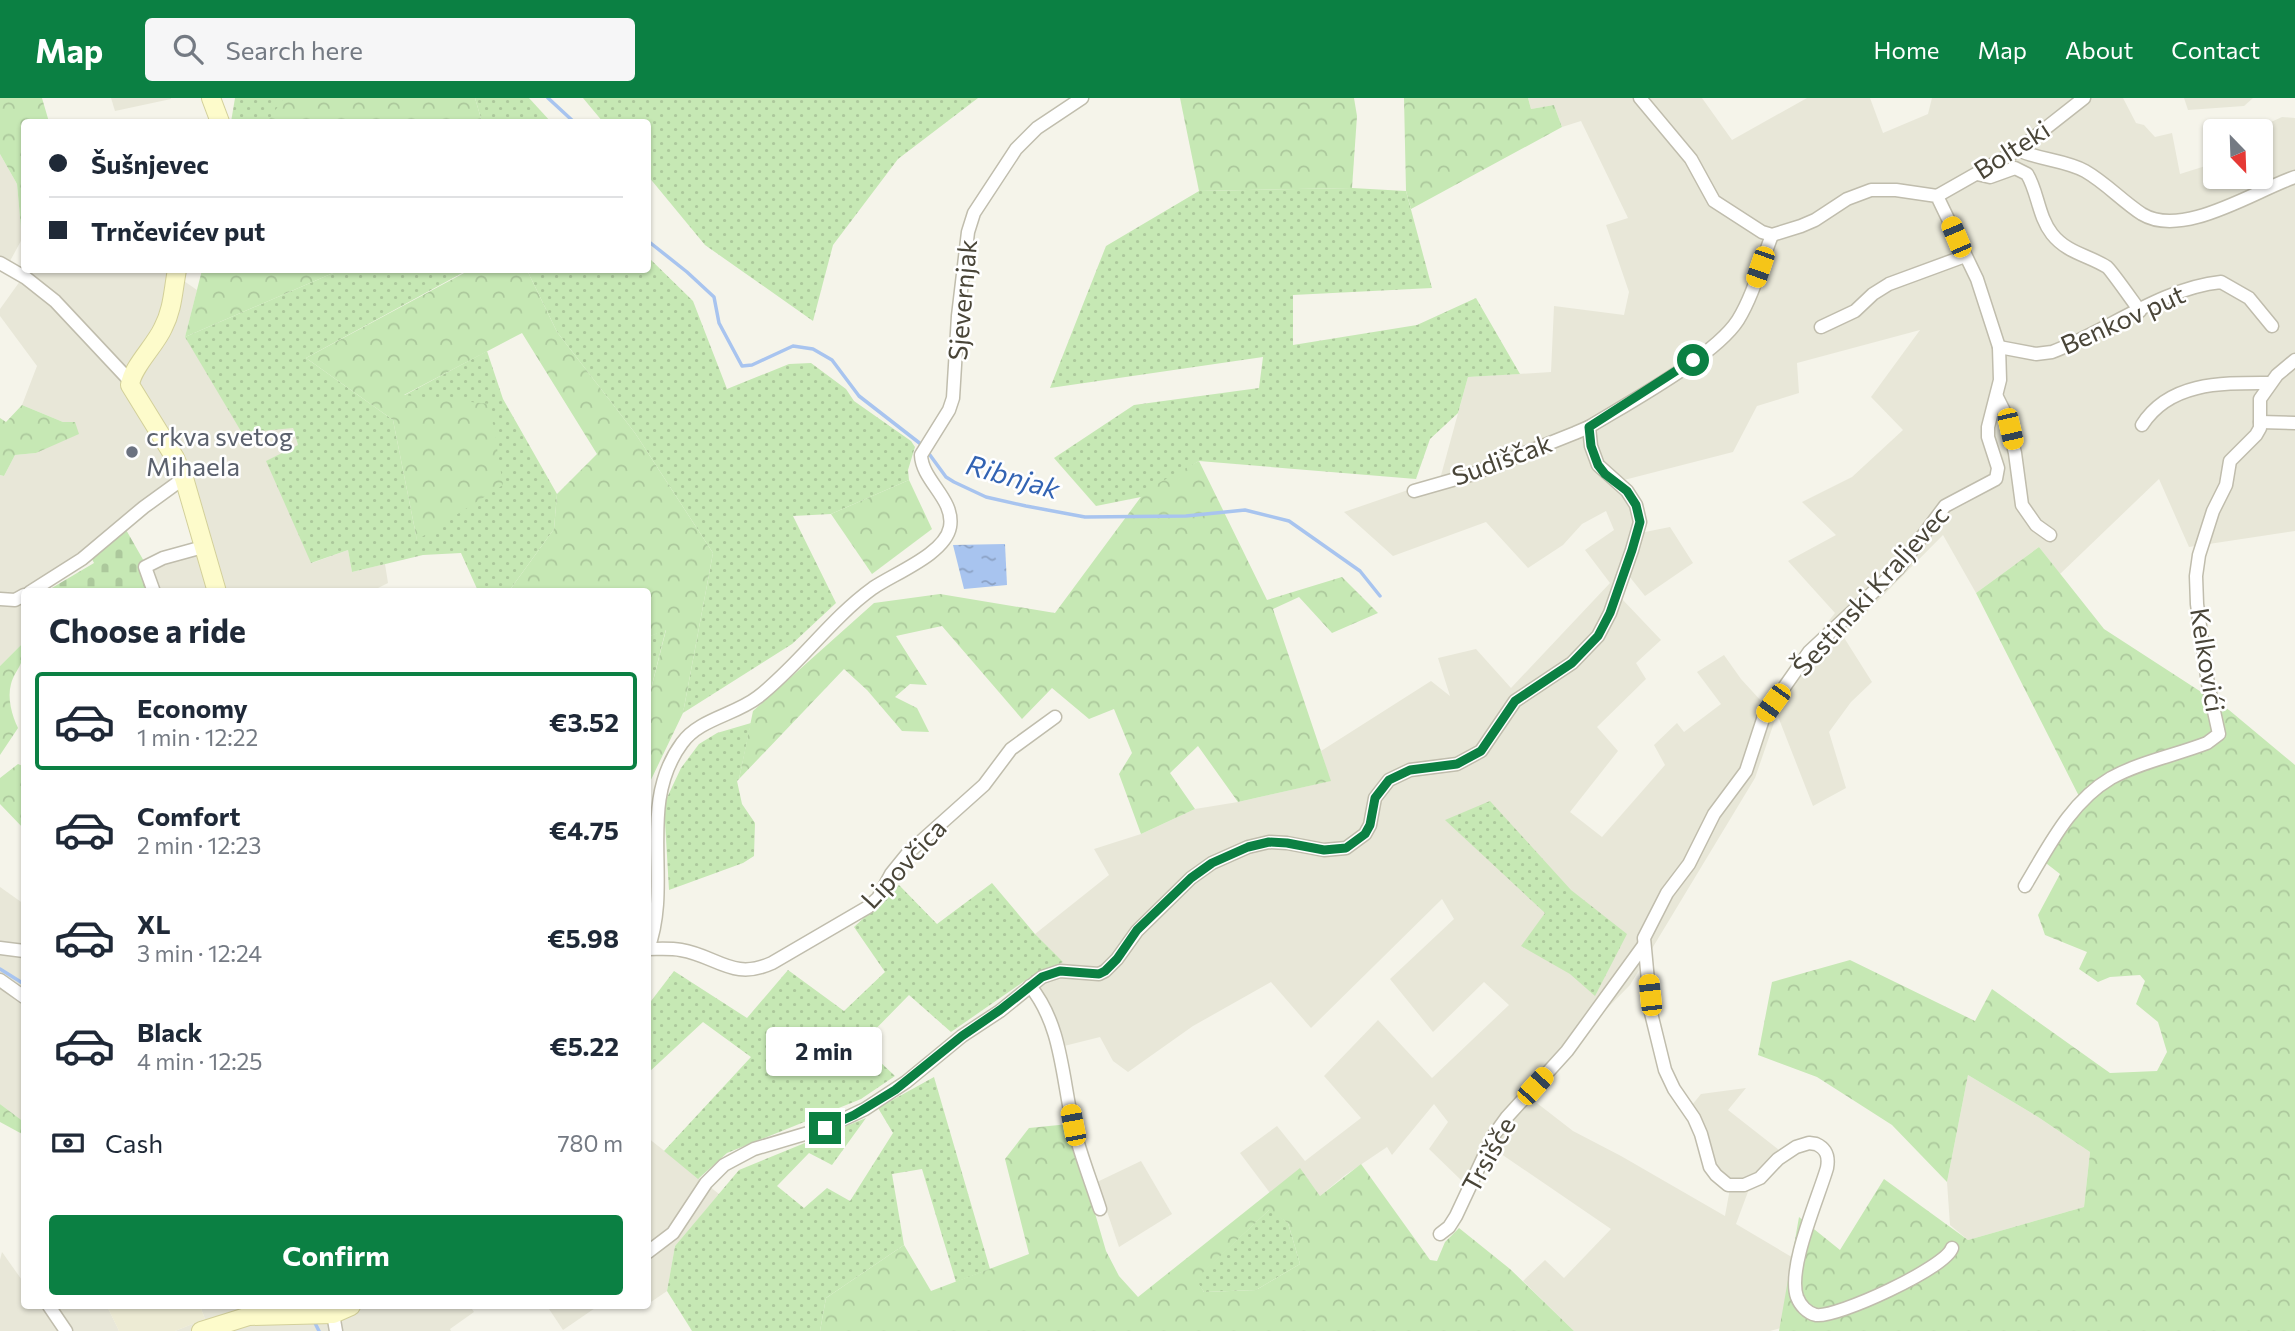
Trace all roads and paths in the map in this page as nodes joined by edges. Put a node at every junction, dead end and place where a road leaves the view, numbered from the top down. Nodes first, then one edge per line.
1 (211, 98) edge
2 (1082, 98) edge
3 (1640, 98) edge
4 (2084, 98) edge
5 (219, 119) edge
6 (2018, 150) junction
7 (1978, 174) junction
8 (2295, 177) edge
9 (1937, 196) junction
10 (1772, 234) junction
11 (1965, 256) junction
12 (0, 263) edge
13 (176, 273) edge
14 (2140, 311) junction
15 (2272, 326) dead end
16 (1821, 327) dead end
17 (1999, 347) junction
18 (2295, 360) edge
19 (130, 381) junction
20 (2270, 383) junction
21 (1997, 397) junction
22 (2260, 422) junction
23 (2295, 423) edge
24 (2142, 425) dead end
25 (1589, 427) junction
26 (184, 478) junction
27 (1414, 491) dead end
28 (2050, 535) dead end
29 (203, 547) junction
30 (36, 588) edge
31 (153, 588) edge
32 (215, 588) edge
33 (21, 597) edge
34 (0, 599) edge
35 (1055, 718) dead end
36 (2025, 886) dead end
37 (651, 937) edge
38 (1644, 945) junction
39 (0, 948) edge
40 (651, 949) edge
41 (21, 951) edge
42 (0, 980) edge
43 (1030, 986) junction
44 (21, 995) edge
45 (1100, 1209) dead end
46 (1440, 1234) dead end
47 (1952, 1248) dead end
48 (651, 1250) edge
49 (51, 1309) edge
50 (343, 1309) edge
51 (324, 1316) edge
52 (66, 1331) edge
53 (201, 1331) edge

1 - 5 street
2 - 37 street, Sjevernjak
3 - 10 street
4 - 6 street, Bolteki
6 - 7 street, Bolteki
6 - 8 street
7 - 9 street, Bolteki
7 - 14 street
9 - 10 street
9 - 11 street, Šestinski Kraljevec
10 - 25 street, Sudiščak
11 - 16 street
11 - 17 street, Šestinski Kraljevec
12 - 19 street
13 - 19 street
14 - 15 street, Benkov put
14 - 17 street, Benkov put
17 - 21 street, Šestinski Kraljevec
18 - 20 street
19 - 26 street
20 - 22 street, Kelkovići
20 - 24 street
21 - 28 street
21 - 38 street, Šestinski Kraljevec
22 - 23 street
22 - 36 street, Kelkovići
25 - 27 street, Sudiščak
25 - 43 street
26 - 29 street
26 - 30 street
29 - 31 street
29 - 32 street
33 - 34 street
35 - 40 street, Lipovčica
38 - 46 street, Trsišče
38 - 47 street, Šestinski Kraljevec
39 - 41 street
42 - 44 street
43 - 45 street
43 - 48 street
49 - 52 street
50 - 51 street
51 - 53 street

